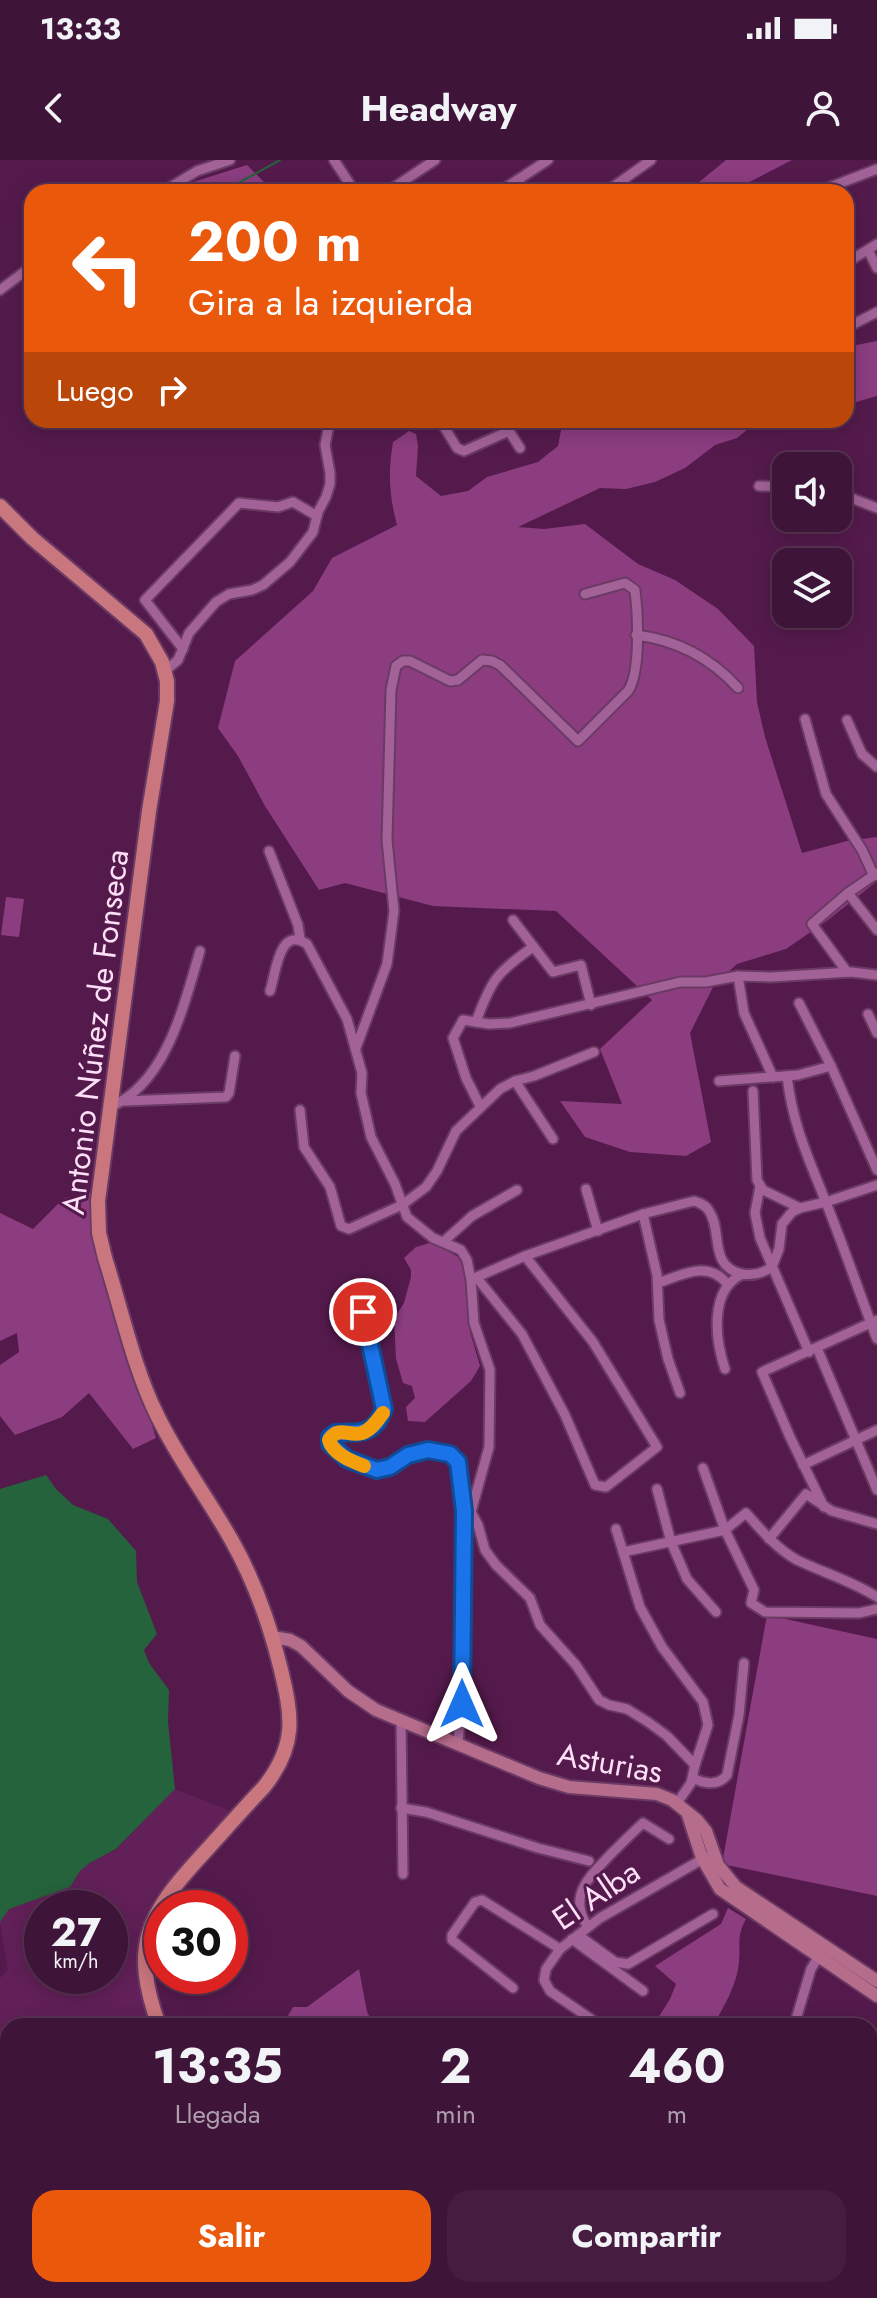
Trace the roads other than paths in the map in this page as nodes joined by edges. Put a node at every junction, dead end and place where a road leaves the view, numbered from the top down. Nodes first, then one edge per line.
1 (230, 160) edge
2 (334, 160) edge
3 (435, 160) edge
4 (548, 160) edge
5 (651, 160) edge
6 (877, 169) edge
7 (517, 180) junction
8 (175, 184) edge
9 (350, 184) edge
10 (399, 184) edge
11 (511, 184) edge
12 (520, 184) edge
13 (617, 184) edge
14 (838, 184) edge
15 (877, 244) edge
16 (868, 250) junction
17 (854, 258) edge
18 (877, 268) edge
19 (24, 272) edge
20 (0, 290) edge
21 (877, 312) edge
22 (854, 324) edge
23 (328, 428) edge
24 (445, 428) edge
25 (507, 428) edge
26 (509, 431) junction
27 (520, 448) dead end
28 (759, 486) dead end
29 (772, 486) edge
30 (852, 498) edge
31 (0, 506) edge
32 (877, 508) edge
33 (317, 516) junction
34 (585, 594) dead end
35 (636, 635) junction
36 (183, 649) junction
37 (165, 671) junction
38 (738, 688) dead end
39 (805, 719) dead end
40 (847, 720) dead end
41 (877, 767) edge
42 (269, 851) dead end
43 (875, 874) edge
44 (848, 893) junction
45 (873, 917) edge
46 (513, 920) dead end
47 (877, 930) edge
48 (300, 939) junction
49 (533, 947) junction
50 (200, 951) dead end
51 (847, 972) junction
52 (877, 975) edge
53 (738, 976) junction
54 (270, 991) dead end
55 (799, 1003) dead end
56 (591, 1005) junction
57 (868, 1014) dead end
58 (476, 1022) junction
59 (877, 1033) edge
60 (356, 1048) junction
61 (594, 1052) dead end
62 (235, 1056) dead end
63 (831, 1066) junction
64 (787, 1076) junction
65 (773, 1077) junction
66 (515, 1081) junction
67 (719, 1081) dead end
68 (753, 1091) dead end
69 (125, 1101) junction
70 (480, 1106) junction
71 (110, 1107) junction
72 (300, 1110) dead end
73 (553, 1139) dead end
74 (877, 1170) edge
75 (877, 1185) edge
76 (760, 1186) junction
77 (586, 1189) dead end
78 (517, 1190) dead end
79 (826, 1202) junction
80 (402, 1205) junction
81 (800, 1208) junction
82 (643, 1214) junction
83 (598, 1231) junction
84 (443, 1242) junction
85 (525, 1256) junction
86 (772, 1267) junction
87 (743, 1274) junction
88 (474, 1279) junction
89 (658, 1283) junction
90 (728, 1285) junction
91 (363, 1312) dead end
92 (874, 1321) edge
93 (877, 1339) edge
94 (813, 1350) junction
95 (725, 1369) dead end
96 (680, 1393) dead end
97 (877, 1430) edge
98 (855, 1441) junction
99 (803, 1465) junction
100 (703, 1468) dead end
101 (657, 1489) dead end
102 (877, 1490) edge
103 (824, 1507) junction
104 (468, 1512) junction
105 (877, 1524) edge
106 (616, 1529) dead end
107 (725, 1530) junction
108 (769, 1539) junction
109 (671, 1542) junction
110 (623, 1552) junction
111 (877, 1597) edge
112 (877, 1609) edge
113 (716, 1612) dead end
114 (272, 1637) junction
115 (744, 1663) dead end
116 (401, 1720) junction
117 (458, 1744) junction
118 (695, 1765) junction
119 (693, 1778) junction
120 (682, 1807) junction
121 (401, 1808) junction
122 (669, 1839) dead end
123 (708, 1856) junction
124 (589, 1861) dead end
125 (403, 1874) dead end
126 (713, 1914) dead end
127 (588, 1927) junction
128 (575, 1937) junction
129 (560, 1949) junction
130 (819, 1956) junction
131 (877, 1981) edge
132 (513, 1988) dead end
133 (643, 1991) dead end
134 (877, 1996) edge
135 (156, 2018) edge
136 (590, 2018) edge
137 (796, 2018) edge

1 - 8 street
2 - 9 street
3 - 10 street
4 - 7 street
5 - 13 street
6 - 14 street
7 - 11 street
7 - 12 street
15 - 16 street
16 - 17 street
16 - 18 street
19 - 20 street
21 - 22 street
23 - 33 street
24 - 26 street
25 - 26 street
26 - 27 street
28 - 29 street
30 - 32 street
31 - 37 main road, Antonio Núñez de Fonseca
33 - 36 street
33 - 36 street
34 - 35 street
35 - 38 street
35 - 60 street
36 - 37 street
37 - 71 main road, Antonio Núñez de Fonseca
39 - 43 street
40 - 41 street
42 - 48 street
43 - 44 street
44 - 45 street
44 - 51 street
45 - 47 street
46 - 49 street
48 - 54 street
48 - 60 street
49 - 56 street
49 - 58 street
50 - 69 street
51 - 52 street
51 - 53 street
53 - 56 street
53 - 65 street
55 - 63 street
56 - 58 street
57 - 59 street
58 - 70 street
60 - 80 street
61 - 66 street
62 - 69 street
63 - 64 street
63 - 74 street
64 - 65 street
64 - 79 street
65 - 67 street
66 - 70 street
66 - 73 street
68 - 76 street
69 - 71 street
70 - 80 street
71 - 114 main road, Antonio Núñez de Fonseca
72 - 80 street
75 - 79 street
76 - 81 street
76 - 86 street
77 - 83 street
78 - 84 street
79 - 81 street
79 - 92 street
80 - 84 street
81 - 86 street
82 - 83 street
82 - 87 street
82 - 89 street
83 - 85 street
84 - 88 street
85 - 88 street
85 - 88 street
86 - 87 street
86 - 94 street
87 - 90 street
88 - 104 street
89 - 90 street
89 - 96 street
90 - 95 street
91 - 104 street
92 - 93 street
92 - 94 street
94 - 98 street
94 - 99 street
97 - 98 street
98 - 99 street
98 - 102 street
99 - 103 street
100 - 107 street
101 - 109 street
103 - 105 street
103 - 108 street
104 - 117 street
104 - 118 street
106 - 110 street
107 - 108 street
107 - 109 street
107 - 112 street
108 - 111 street
109 - 110 street
109 - 113 street
110 - 118 street
114 - 116 street, Asturias
114 - 135 main road, Antonio Núñez de Fonseca
115 - 119 street
116 - 117 street, Asturias
116 - 121 street
117 - 120 street, Asturias
118 - 119 street
119 - 120 street
120 - 123 street, Asturias
121 - 124 street
121 - 125 street
122 - 127 street
123 - 127 street, El Alba
123 - 130 street, Asturias
123 - 131 street, Asturias
126 - 128 street
127 - 128 street, El Alba
128 - 129 street, El Alba
128 - 133 street
129 - 132 street
129 - 136 street, El Alba
130 - 134 street, Asturias
130 - 137 street

